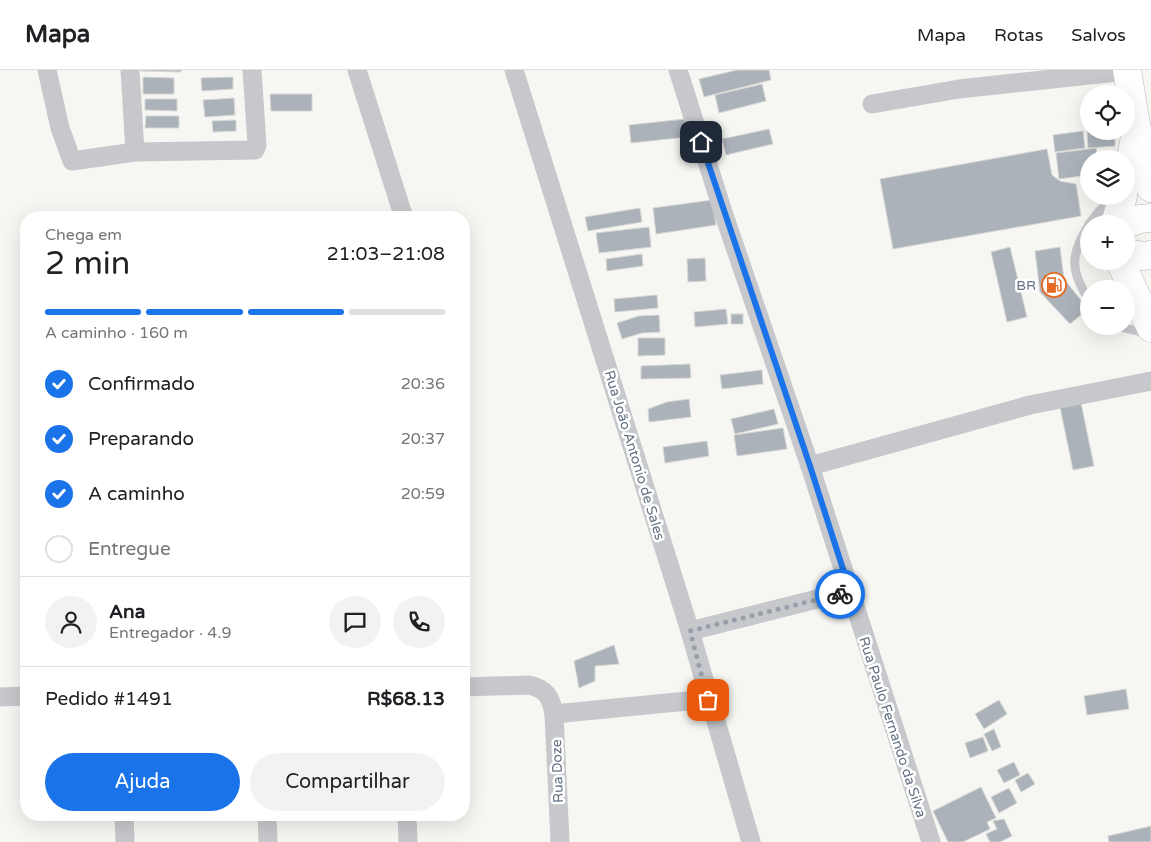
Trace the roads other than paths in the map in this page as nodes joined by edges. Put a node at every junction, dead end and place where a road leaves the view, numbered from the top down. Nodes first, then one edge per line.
1 (46, 70) edge
2 (130, 70) edge
3 (252, 70) edge
4 (357, 70) edge
5 (514, 70) edge
6 (678, 70) edge
7 (1127, 71) edge
8 (872, 104) dead end
9 (1136, 125) junction
10 (1132, 150) edge
11 (135, 152) junction
12 (1151, 188) edge
13 (1106, 205) edge
14 (402, 211) edge
15 (1096, 215) edge
16 (1151, 218) edge
17 (1135, 221) edge
18 (1080, 241) edge
19 (1135, 255) edge
20 (1151, 255) edge
21 (1124, 270) edge
22 (1080, 285) edge
23 (1151, 328) edge
24 (1135, 332) edge
25 (1151, 334) edge
26 (1151, 381) edge
27 (810, 466) junction
28 (850, 591) junction
29 (690, 631) junction
30 (470, 687) edge
31 (20, 696) edge
32 (0, 697) edge
33 (708, 700) junction
34 (553, 708) junction
35 (124, 821) edge
36 (267, 821) edge
37 (408, 821) edge
38 (125, 842) edge
39 (268, 842) edge
40 (408, 842) edge
41 (560, 842) edge
42 (751, 842) edge
43 (931, 842) edge

1 - 11 street
2 - 11 street
3 - 11 street
4 - 14 street
5 - 29 street, Rua João Antonio de Sales
6 - 27 street, Rua Paulo Fernando da Silva
7 - 8 street
7 - 9 main road
9 - 10 main road
9 - 12 main road
13 - 15 lane
16 - 17 main road
18 - 22 lane
19 - 20 main road
21 - 23 main road
24 - 25 lane
26 - 27 street
27 - 28 street, Rua Paulo Fernando da Silva
28 - 29 street
28 - 43 street, Rua Paulo Fernando da Silva
29 - 33 street, Rua João Antonio de Sales
30 - 34 street
31 - 32 street
33 - 34 street
33 - 42 street, Rua João Antonio de Sales
34 - 41 street, Rua Doze
35 - 38 street
36 - 39 street
37 - 40 street

